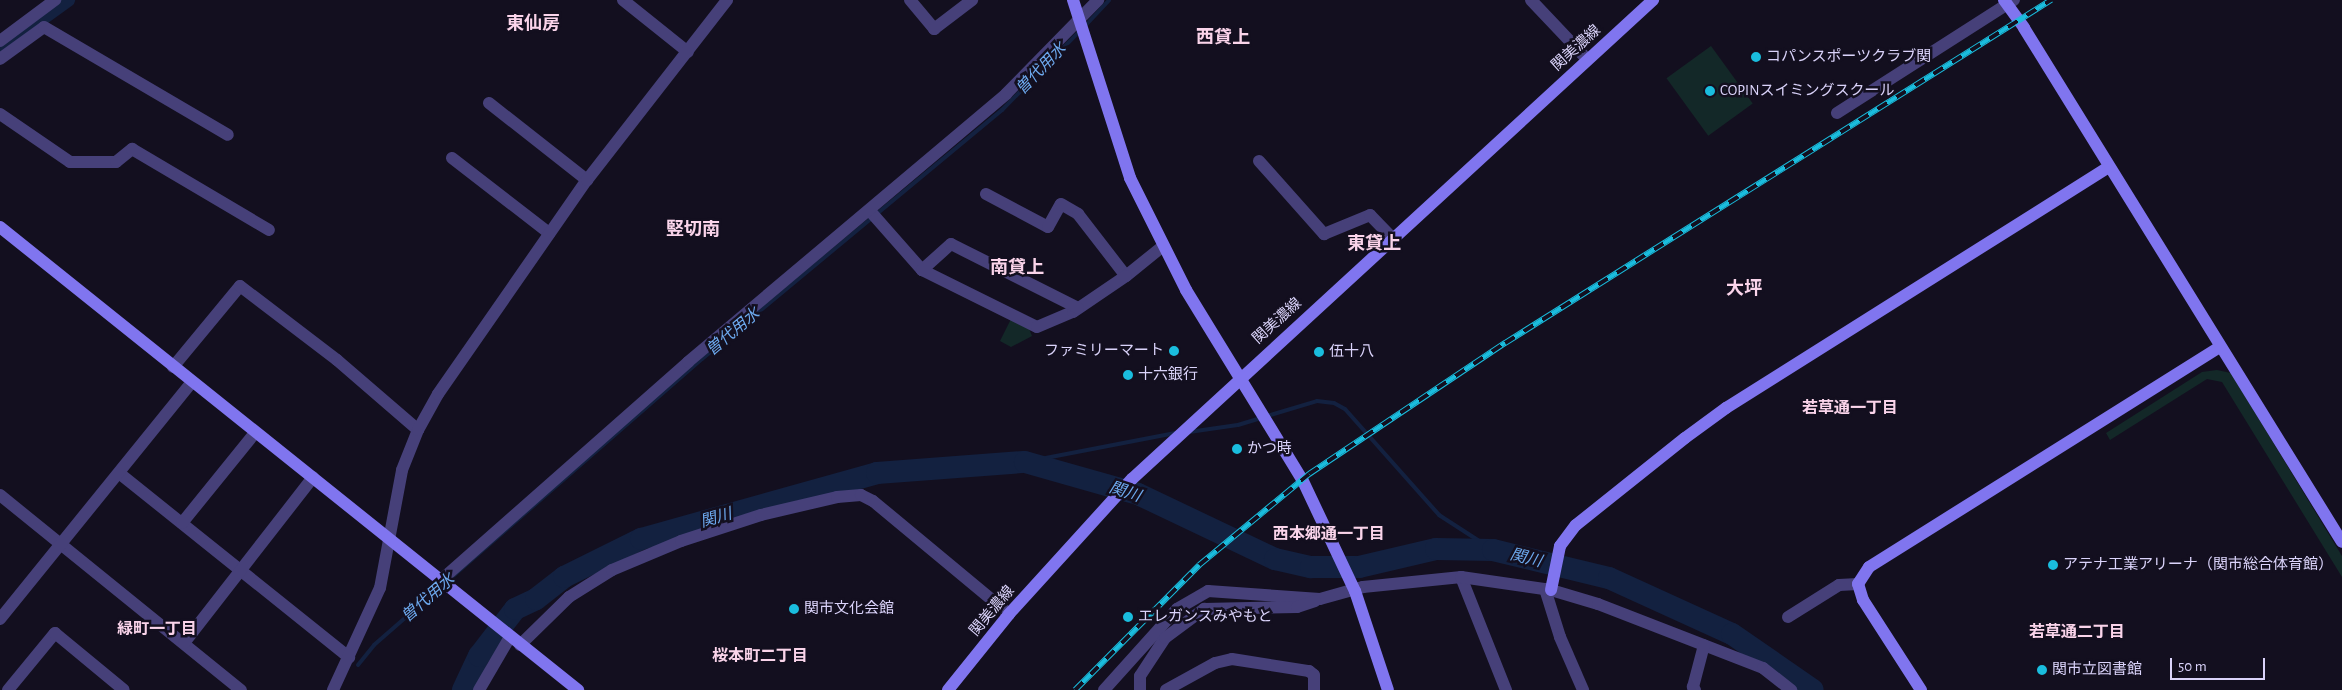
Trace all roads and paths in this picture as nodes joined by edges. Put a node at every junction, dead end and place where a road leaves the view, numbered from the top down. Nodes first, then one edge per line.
1 (55, 0) edge
2 (623, 0) edge
3 (727, 0) edge
4 (910, 0) edge
5 (972, 0) edge
6 (1073, 0) edge
7 (1098, 0) edge
8 (1531, 0) edge
9 (1653, 0) edge
10 (2008, 1) edge
11 (1078, 19) junction
12 (0, 40) edge
13 (688, 52) junction
14 (0, 59) edge
15 (1587, 59) junction
16 (488, 103) dead end
17 (1837, 113) dead end
18 (0, 114) edge
19 (228, 135) dead end
20 (452, 158) dead end
21 (1259, 161) dead end
22 (2108, 167) junction
23 (587, 180) junction
24 (986, 194) dead end
25 (870, 210) junction
26 (0, 227) edge
27 (269, 230) dead end
28 (549, 233) junction
29 (1392, 238) junction
30 (1163, 246) junction
31 (922, 270) junction
32 (1126, 276) junction
33 (1078, 308) junction
34 (2220, 347) junction
35 (173, 367) junction
36 (1240, 377) junction
37 (192, 382) junction
38 (418, 430) junction
39 (255, 433) junction
40 (119, 473) junction
41 (313, 477) junction
42 (0, 495) edge
43 (182, 523) junction
44 (387, 539) junction
45 (2342, 542) edge
46 (60, 545) junction
47 (242, 571) junction
48 (1462, 577) junction
49 (440, 581) junction
50 (1858, 584) junction
51 (1548, 589) junction
52 (1355, 591) junction
53 (1320, 599) junction
54 (1009, 614) junction
55 (1788, 617) dead end
56 (0, 619) edge
57 (515, 641) junction
58 (184, 644) junction
59 (1704, 645) junction
60 (349, 657) junction
61 (13, 689) edge
62 (124, 690) edge
63 (241, 690) edge
64 (333, 690) edge
65 (479, 690) edge
66 (578, 690) edge
67 (948, 690) edge
68 (1104, 690) edge
69 (1140, 690) edge
70 (1166, 690) edge
71 (1314, 690) edge
72 (1388, 690) edge
73 (1506, 690) edge
74 (1584, 690) edge
75 (1695, 690) edge
76 (1790, 690) edge
77 (1921, 690) edge

1 - 12 street
2 - 13 street
3 - 13 street
4 - 5 street
6 - 11 street
7 - 11 street
8 - 15 street
9 - 15 street, 関美濃線
10 - 17 street
10 - 22 street
11 - 25 street
11 - 30 street
13 - 23 street
14 - 19 street
15 - 29 street, 関美濃線
16 - 23 street
18 - 27 street
20 - 28 street
21 - 29 street
22 - 34 street
22 - 51 street
23 - 28 street
24 - 32 street
25 - 31 street
25 - 49 street
26 - 35 street
28 - 38 street
29 - 36 street, 関美濃線
30 - 32 street
30 - 36 street
31 - 33 street
31 - 33 street
32 - 33 street
34 - 45 street
34 - 50 street
35 - 37 street
35 - 38 street
36 - 52 street
36 - 54 street, 関美濃線
37 - 39 street
37 - 40 street
38 - 44 street
39 - 41 street
39 - 43 street
40 - 43 street
40 - 46 street
41 - 44 street
41 - 47 street
42 - 46 street
43 - 47 street
44 - 49 street
44 - 60 street
46 - 56 street
46 - 58 street
47 - 58 street
47 - 60 street
48 - 51 street
48 - 52 street
48 - 73 street
49 - 57 street
50 - 55 street
50 - 77 street
51 - 59 street
51 - 74 street
52 - 53 street
52 - 72 street
53 - 68 street
53 - 69 street
54 - 57 street
54 - 67 street, 関美濃線
57 - 65 street
57 - 66 street
58 - 63 street
59 - 75 street
59 - 76 street
60 - 64 street
61 - 62 street
70 - 71 street

